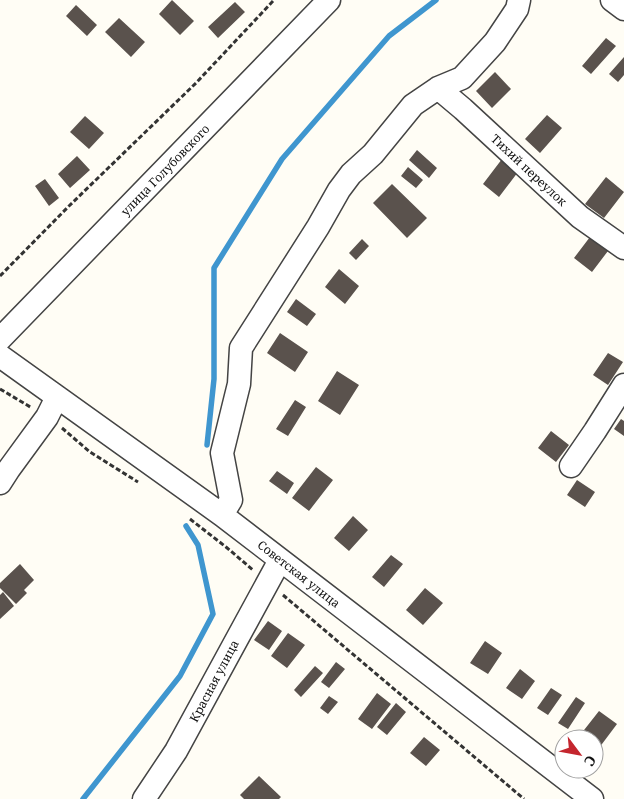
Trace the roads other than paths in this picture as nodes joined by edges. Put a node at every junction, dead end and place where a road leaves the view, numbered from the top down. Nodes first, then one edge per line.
1 (329, 0) edge
2 (519, 0) edge
3 (612, 0) edge
4 (624, 9) edge
5 (462, 78) junction
6 (438, 88) junction
7 (463, 109) junction
8 (624, 248) edge
9 (0, 339) edge
10 (0, 356) edge
11 (624, 385) edge
12 (57, 397) junction
13 (571, 466) dead end
14 (0, 482) edge
15 (222, 515) junction
16 (280, 560) junction
17 (144, 799) edge
18 (592, 799) edge

1 - 9 street, улица Голубовского
2 - 5 street
3 - 4 street
5 - 6 street
5 - 7 street
6 - 7 street, Тихий переулок
6 - 15 street
7 - 8 street, Тихий переулок
10 - 12 street, Советская улица
11 - 13 street
12 - 14 street
12 - 15 street, Советская улица
15 - 16 street, Советская улица
16 - 17 street, Красная улица
16 - 18 street, Советская улица

